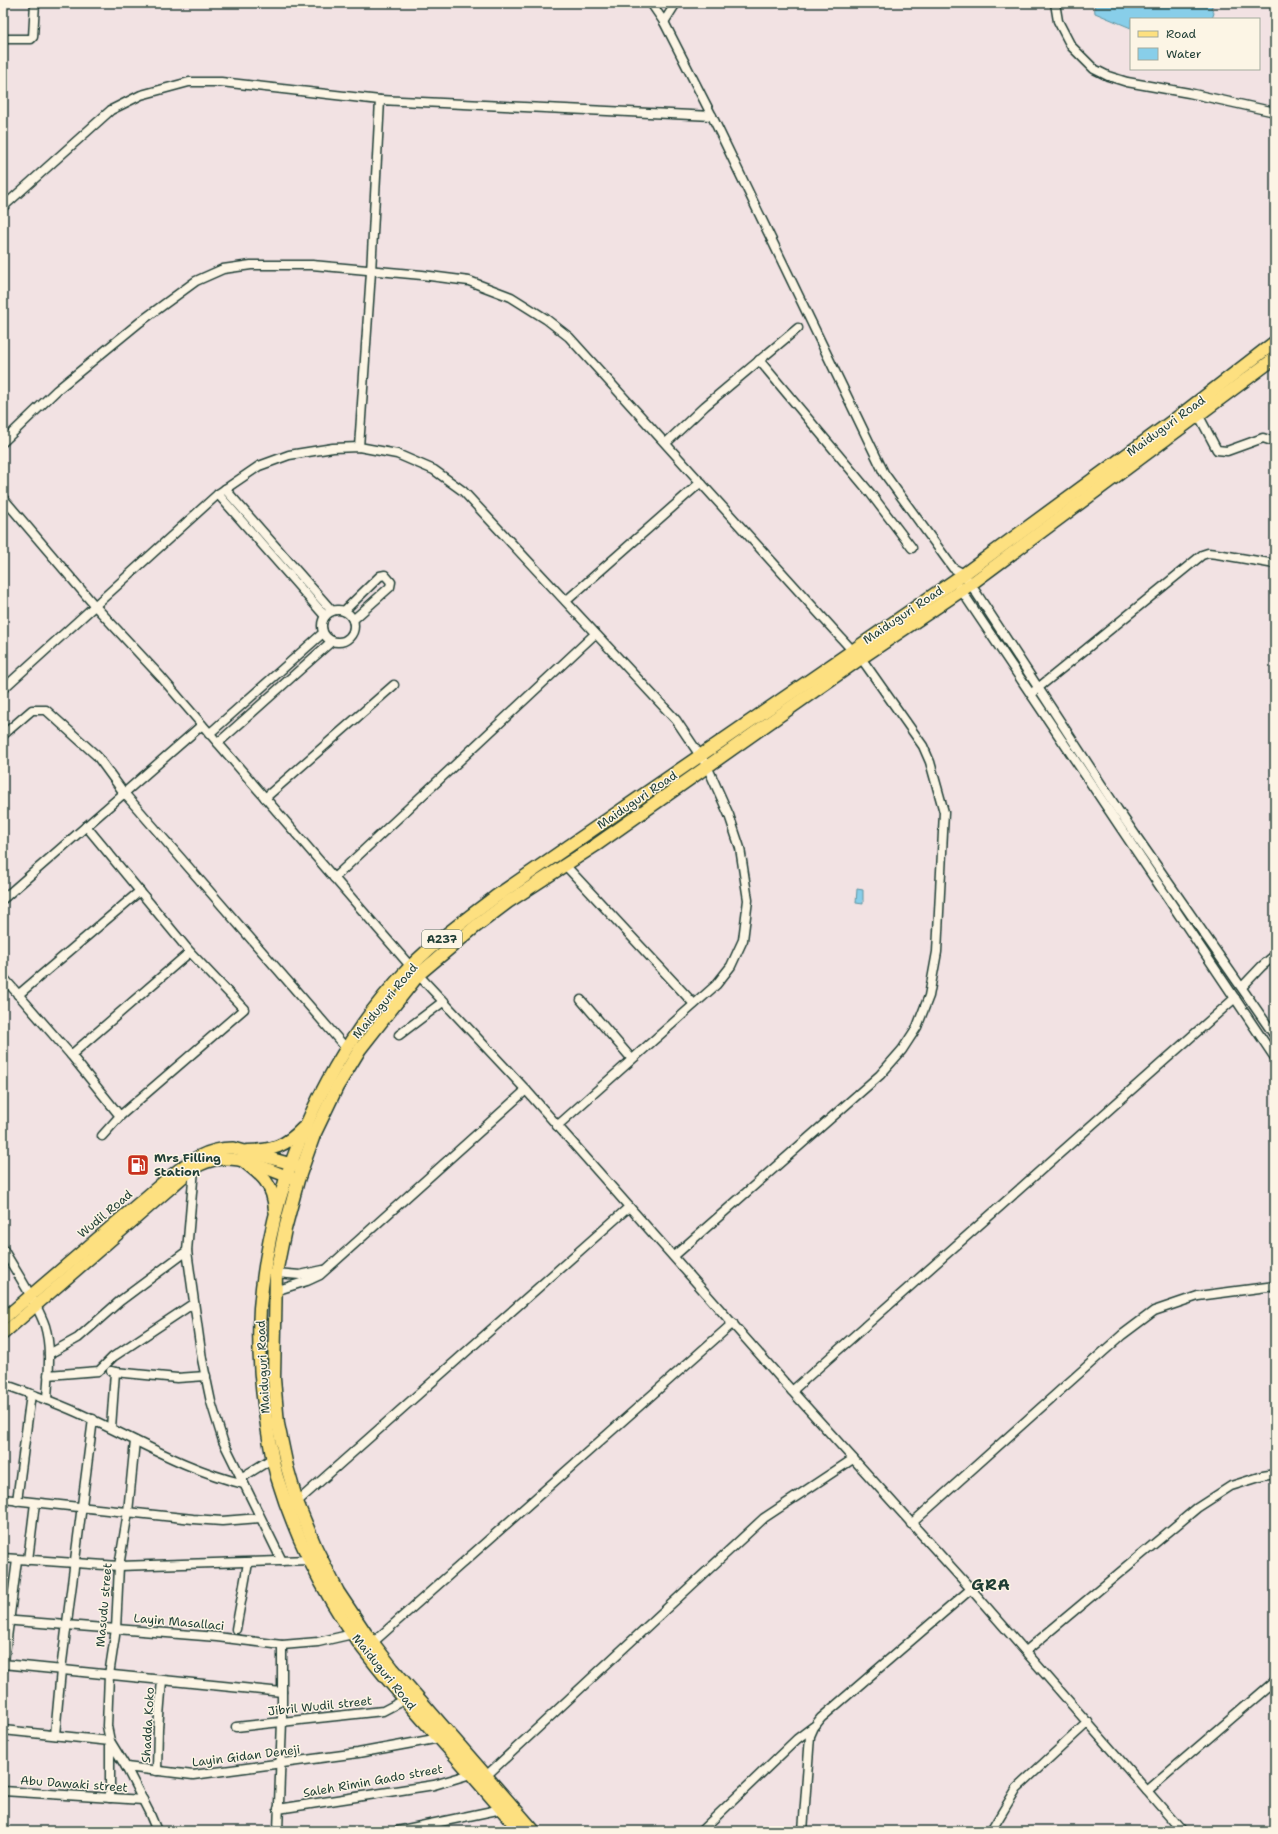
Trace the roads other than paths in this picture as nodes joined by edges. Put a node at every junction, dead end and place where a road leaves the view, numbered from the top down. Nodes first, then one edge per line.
1 (35, 3) edge
2 (651, 3) edge
3 (666, 3) edge
4 (676, 3) edge
5 (1055, 3) edge
6 (668, 14) junction
7 (664, 22) junction
8 (3, 39) edge
9 (380, 100) junction
10 (1275, 112) edge
11 (712, 116) junction
12 (3, 207) edge
13 (371, 272) junction
14 (798, 328) dead end
15 (1275, 342) edge
16 (1275, 358) edge
17 (759, 360) junction
18 (1199, 416) junction
19 (3, 442) edge
20 (1275, 442) edge
21 (666, 443) junction
22 (358, 448) junction
23 (701, 482) junction
24 (226, 489) junction
25 (218, 494) junction
26 (3, 498) edge
27 (261, 538) junction
28 (912, 548) dead end
29 (1275, 564) edge
30 (963, 582) junction
31 (317, 594) junction
32 (310, 600) junction
33 (566, 601) junction
34 (95, 606) junction
35 (344, 611) junction
36 (328, 613) junction
37 (353, 620) junction
38 (323, 632) junction
39 (595, 634) junction
40 (332, 641) junction
41 (852, 650) junction
42 (861, 658) junction
43 (285, 667) junction
44 (294, 676) junction
45 (394, 685) dead end
46 (3, 689) edge
47 (1034, 691) junction
48 (202, 725) junction
49 (209, 734) junction
50 (3, 735) edge
51 (218, 743) junction
52 (704, 761) junction
53 (124, 793) junction
54 (265, 798) junction
55 (86, 826) junction
56 (565, 865) junction
57 (334, 878) junction
58 (140, 891) junction
59 (3, 899) edge
60 (190, 952) junction
61 (1275, 955) edge
62 (415, 970) junction
63 (3, 978) edge
64 (1242, 987) junction
65 (18, 995) junction
66 (1235, 998) junction
67 (444, 1000) junction
68 (581, 1000) dead end
69 (694, 1004) junction
70 (399, 1035) dead end
71 (1275, 1036) edge
72 (346, 1048) junction
73 (71, 1055) junction
74 (631, 1058) junction
75 (1275, 1058) edge
76 (526, 1090) junction
77 (120, 1116) junction
78 (308, 1123) junction
79 (557, 1126) junction
80 (102, 1136) dead end
81 (245, 1155) junction
82 (291, 1163) junction
83 (303, 1167) junction
84 (194, 1169) junction
85 (292, 1178) junction
86 (170, 1182) junction
87 (630, 1207) junction
88 (276, 1216) junction
89 (3, 1249) edge
90 (187, 1251) junction
91 (674, 1256) junction
92 (326, 1270) junction
93 (276, 1273) junction
94 (1275, 1286) edge
95 (274, 1291) junction
96 (30, 1296) junction
97 (194, 1303) junction
98 (36, 1305) junction
99 (5, 1315) edge
100 (733, 1323) junction
101 (3, 1334) edge
102 (50, 1354) junction
103 (101, 1370) junction
104 (115, 1372) junction
105 (48, 1375) junction
106 (206, 1376) junction
107 (3, 1384) edge
108 (792, 1391) junction
109 (31, 1394) junction
110 (47, 1400) junction
111 (93, 1419) junction
112 (111, 1428) junction
113 (135, 1441) junction
114 (273, 1458) junction
115 (853, 1459) junction
116 (1275, 1474) edge
117 (242, 1481) junction
118 (3, 1500) edge
119 (17, 1501) junction
120 (297, 1502) junction
121 (35, 1503) junction
122 (81, 1507) junction
123 (128, 1512) junction
124 (260, 1518) junction
125 (910, 1524) junction
126 (3, 1558) edge
127 (17, 1560) junction
128 (28, 1560) junction
129 (310, 1560) junction
130 (282, 1561) junction
131 (74, 1562) junction
132 (248, 1563) junction
133 (119, 1566) junction
134 (971, 1589) junction
135 (6, 1620) edge
136 (67, 1625) junction
137 (116, 1629) junction
138 (236, 1629) dead end
139 (353, 1634) junction
140 (373, 1643) junction
141 (282, 1645) junction
142 (364, 1651) junction
143 (1026, 1651) junction
144 (3, 1664) edge
145 (3, 1669) edge
146 (61, 1670) junction
147 (109, 1675) junction
148 (162, 1680) junction
149 (1275, 1680) edge
150 (282, 1692) junction
151 (404, 1700) junction
152 (282, 1721) junction
153 (1088, 1722) junction
154 (236, 1726) dead end
155 (814, 1727) junction
156 (3, 1730) edge
157 (55, 1735) junction
158 (440, 1738) junction
159 (110, 1741) junction
160 (280, 1764) junction
161 (126, 1767) junction
162 (157, 1771) junction
163 (471, 1774) junction
164 (486, 1776) junction
165 (1147, 1790) junction
166 (3, 1791) edge
167 (110, 1798) junction
168 (142, 1800) junction
169 (278, 1809) junction
170 (502, 1809) junction
171 (157, 1831) edge
172 (278, 1831) edge
173 (397, 1831) edge
174 (520, 1831) edge
175 (534, 1831) edge
176 (701, 1831) edge
177 (803, 1831) edge
178 (991, 1831) edge
179 (1182, 1831) edge

1 - 8 street
2 - 7 street
3 - 6 street
4 - 6 street
5 - 10 street
6 - 7 street
7 - 11 street
9 - 11 street
9 - 12 street
9 - 13 street
11 - 30 street
13 - 19 street
13 - 21 street
13 - 22 street
14 - 17 street
15 - 30 highway, Maiduguri Road / A237
16 - 18 highway, Maiduguri Road / A237
17 - 21 street
17 - 28 street
18 - 20 street
18 - 30 highway, Maiduguri Road / A237
21 - 23 street
22 - 24 street
22 - 33 street
23 - 33 street
23 - 41 street
24 - 25 street
24 - 27 street
25 - 27 street
25 - 34 street
26 - 34 street
27 - 31 street
27 - 32 street
29 - 47 street
30 - 41 highway, Maiduguri Road / A237
30 - 42 highway, Maiduguri Road / A237
30 - 47 street
31 - 32 street
31 - 36 street
32 - 36 street
33 - 39 street
34 - 46 street
34 - 48 street
35 - 36 street
35 - 37 street
35 - 37 street
36 - 38 street
37 - 40 street
38 - 40 street
38 - 43 street
39 - 52 street
39 - 57 street
40 - 44 street
41 - 52 highway, Maiduguri Road / A237
42 - 52 highway, Maiduguri Road / A237
42 - 91 street
43 - 44 street
43 - 49 street
44 - 51 street
45 - 54 street
47 - 64 street
47 - 66 street
48 - 49 street
48 - 53 street
49 - 51 street
50 - 53 street
51 - 54 street
52 - 56 highway, Maiduguri Road / A237
52 - 62 highway, Maiduguri Road / A237
52 - 69 street
53 - 55 street
53 - 72 street
54 - 57 street
55 - 58 street
55 - 59 street
56 - 62 highway, Maiduguri Road / A237
56 - 69 street
57 - 62 street
58 - 60 street
58 - 65 street
60 - 73 street
60 - 77 street
61 - 64 street
62 - 67 street
62 - 72 highway, Maiduguri Road / A237
62 - 83 highway, Maiduguri Road / A237
63 - 65 street
64 - 71 street
65 - 73 street
66 - 75 street
66 - 108 street
67 - 70 street
67 - 76 street
68 - 74 street
69 - 74 street
72 - 78 highway, Maiduguri Road / A237
73 - 77 street
74 - 79 street
76 - 79 street
76 - 92 street
77 - 80 street
78 - 81 highway
78 - 82 highway, Maiduguri Road / A237
79 - 87 street
81 - 82 main road, Wudil Road
81 - 84 main road, Wudil Road
81 - 85 main road, Wudil Road
81 - 86 main road, Wudil Road
81 - 88 highway
82 - 83 main road, Wudil Road
82 - 85 highway, Maiduguri Road / A237
83 - 85 highway, Maiduguri Road / A237
84 - 86 main road, Wudil Road
84 - 90 street
85 - 88 highway, Maiduguri Road / A237
85 - 93 highway, Maiduguri Road / A237
86 - 96 main road, Wudil Road
86 - 98 main road, Wudil Road
87 - 91 street
87 - 120 street
88 - 114 highway, Maiduguri Road / A237
89 - 96 street
90 - 97 street
90 - 102 street
91 - 100 street
92 - 93 street
92 - 95 street
93 - 95 highway, Maiduguri Road / A237
94 - 125 street
95 - 120 highway, Maiduguri Road / A237
96 - 98 street
96 - 99 main road, Wudil Road
97 - 103 street
97 - 106 street
98 - 101 main road, Wudil Road
98 - 102 street
100 - 108 street
100 - 140 street
102 - 105 street
103 - 104 street
103 - 105 street
104 - 106 street
104 - 112 street
105 - 110 street
106 - 117 street
107 - 109 street
108 - 115 street
109 - 110 street
109 - 119 street
110 - 111 street
111 - 112 street
111 - 122 street
112 - 113 street
113 - 117 street
113 - 123 street, Masudu street
114 - 117 street
114 - 129 highway, Maiduguri Road / A237
115 - 125 street
115 - 164 street
116 - 143 street
117 - 124 street
118 - 119 street
119 - 121 street
120 - 140 highway, Maiduguri Road / A237
121 - 122 street
121 - 128 street
122 - 123 street
122 - 131 street
123 - 124 street
123 - 133 street, Masudu street
124 - 130 street
125 - 134 street
126 - 127 street
127 - 128 street
127 - 135 street
128 - 131 street
129 - 130 street
129 - 139 highway, Maiduguri Road / A237
130 - 132 street
131 - 133 street
131 - 136 street
132 - 133 street
132 - 138 street
133 - 137 street, Masudu street
134 - 143 street
134 - 155 street
135 - 136 street, Layin Masallaci
135 - 144 street
136 - 137 street, Layin Masallaci
136 - 146 street
137 - 141 street, Layin Masallaci
137 - 147 street, Masudu street
139 - 141 street, Layin Masallaci
139 - 142 highway, Maiduguri Road / A237
140 - 142 street
140 - 164 highway, Maiduguri Road / A237
141 - 150 street
142 - 151 highway, Maiduguri Road / A237
143 - 153 street
144 - 145 street
144 - 146 street
146 - 147 street
146 - 157 street
147 - 148 street
147 - 159 street, Masudu street
148 - 150 street
148 - 162 street, Shadda Koko
149 - 165 street
150 - 152 street
151 - 152 street, Jibril Wudil street
151 - 158 highway, Maiduguri Road / A237
152 - 154 street, Jibril Wudil street
152 - 160 street
153 - 165 street
153 - 178 street
155 - 176 street
155 - 177 street
156 - 157 street
157 - 159 street
158 - 160 street, Layin Gidan Deneji
158 - 163 highway, Maiduguri Road / A237
159 - 161 street, Masudu street
159 - 167 street
160 - 162 street, Layin Gidan Deneji
160 - 169 street
161 - 162 street, Layin Gidan Deneji
161 - 168 street
163 - 169 street, Saleh Rimin Gado street
163 - 170 highway, Maiduguri Road / A237
164 - 175 highway, Maiduguri Road / A237
165 - 179 street
166 - 167 street, Abu Dawaki street
167 - 168 street, Abu Dawaki street
168 - 171 street
169 - 172 street
170 - 173 street
170 - 174 highway, Maiduguri Road / A237

